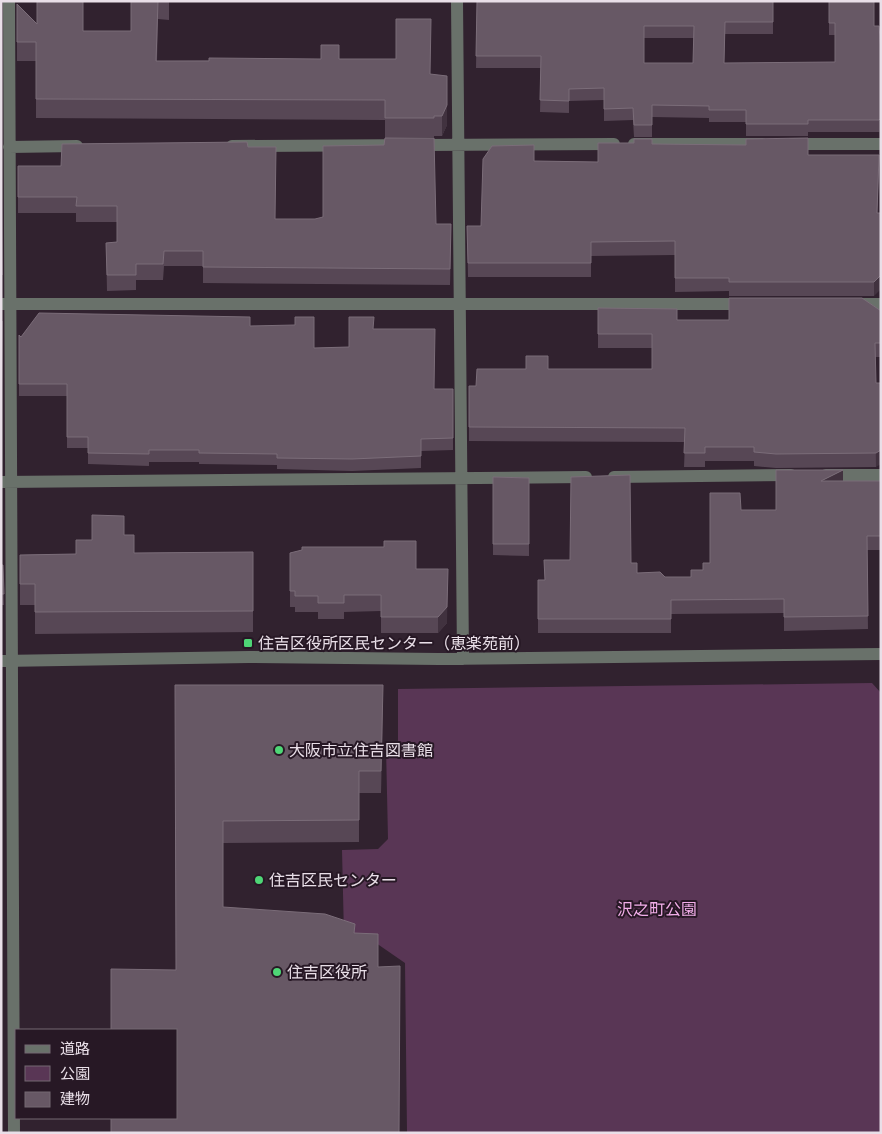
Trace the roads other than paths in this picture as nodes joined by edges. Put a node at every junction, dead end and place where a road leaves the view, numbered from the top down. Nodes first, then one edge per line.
1 (9, 1) edge
2 (457, 1) edge
3 (458, 144) junction
4 (881, 144) edge
5 (89, 146) edge
6 (219, 146) edge
7 (9, 147) junction
8 (460, 303) junction
9 (6, 304) edge
10 (763, 304) edge
11 (842, 304) edge
12 (881, 304) edge
13 (881, 475) edge
14 (462, 478) junction
15 (6, 482) edge
16 (881, 654) edge
17 (463, 659) junction
18 (7, 661) edge
19 (7, 864) edge
20 (7, 995) edge
21 (14, 1133) edge

1 - 7 street
2 - 3 street
3 - 4 street
3 - 6 street
3 - 8 street
5 - 7 street
7 - 9 street
8 - 9 street
8 - 10 street
8 - 14 street
9 - 15 street
11 - 12 street
13 - 14 street
14 - 15 street
14 - 17 street
15 - 18 street
16 - 17 street
17 - 18 street
18 - 19 street
19 - 20 street
20 - 21 street

